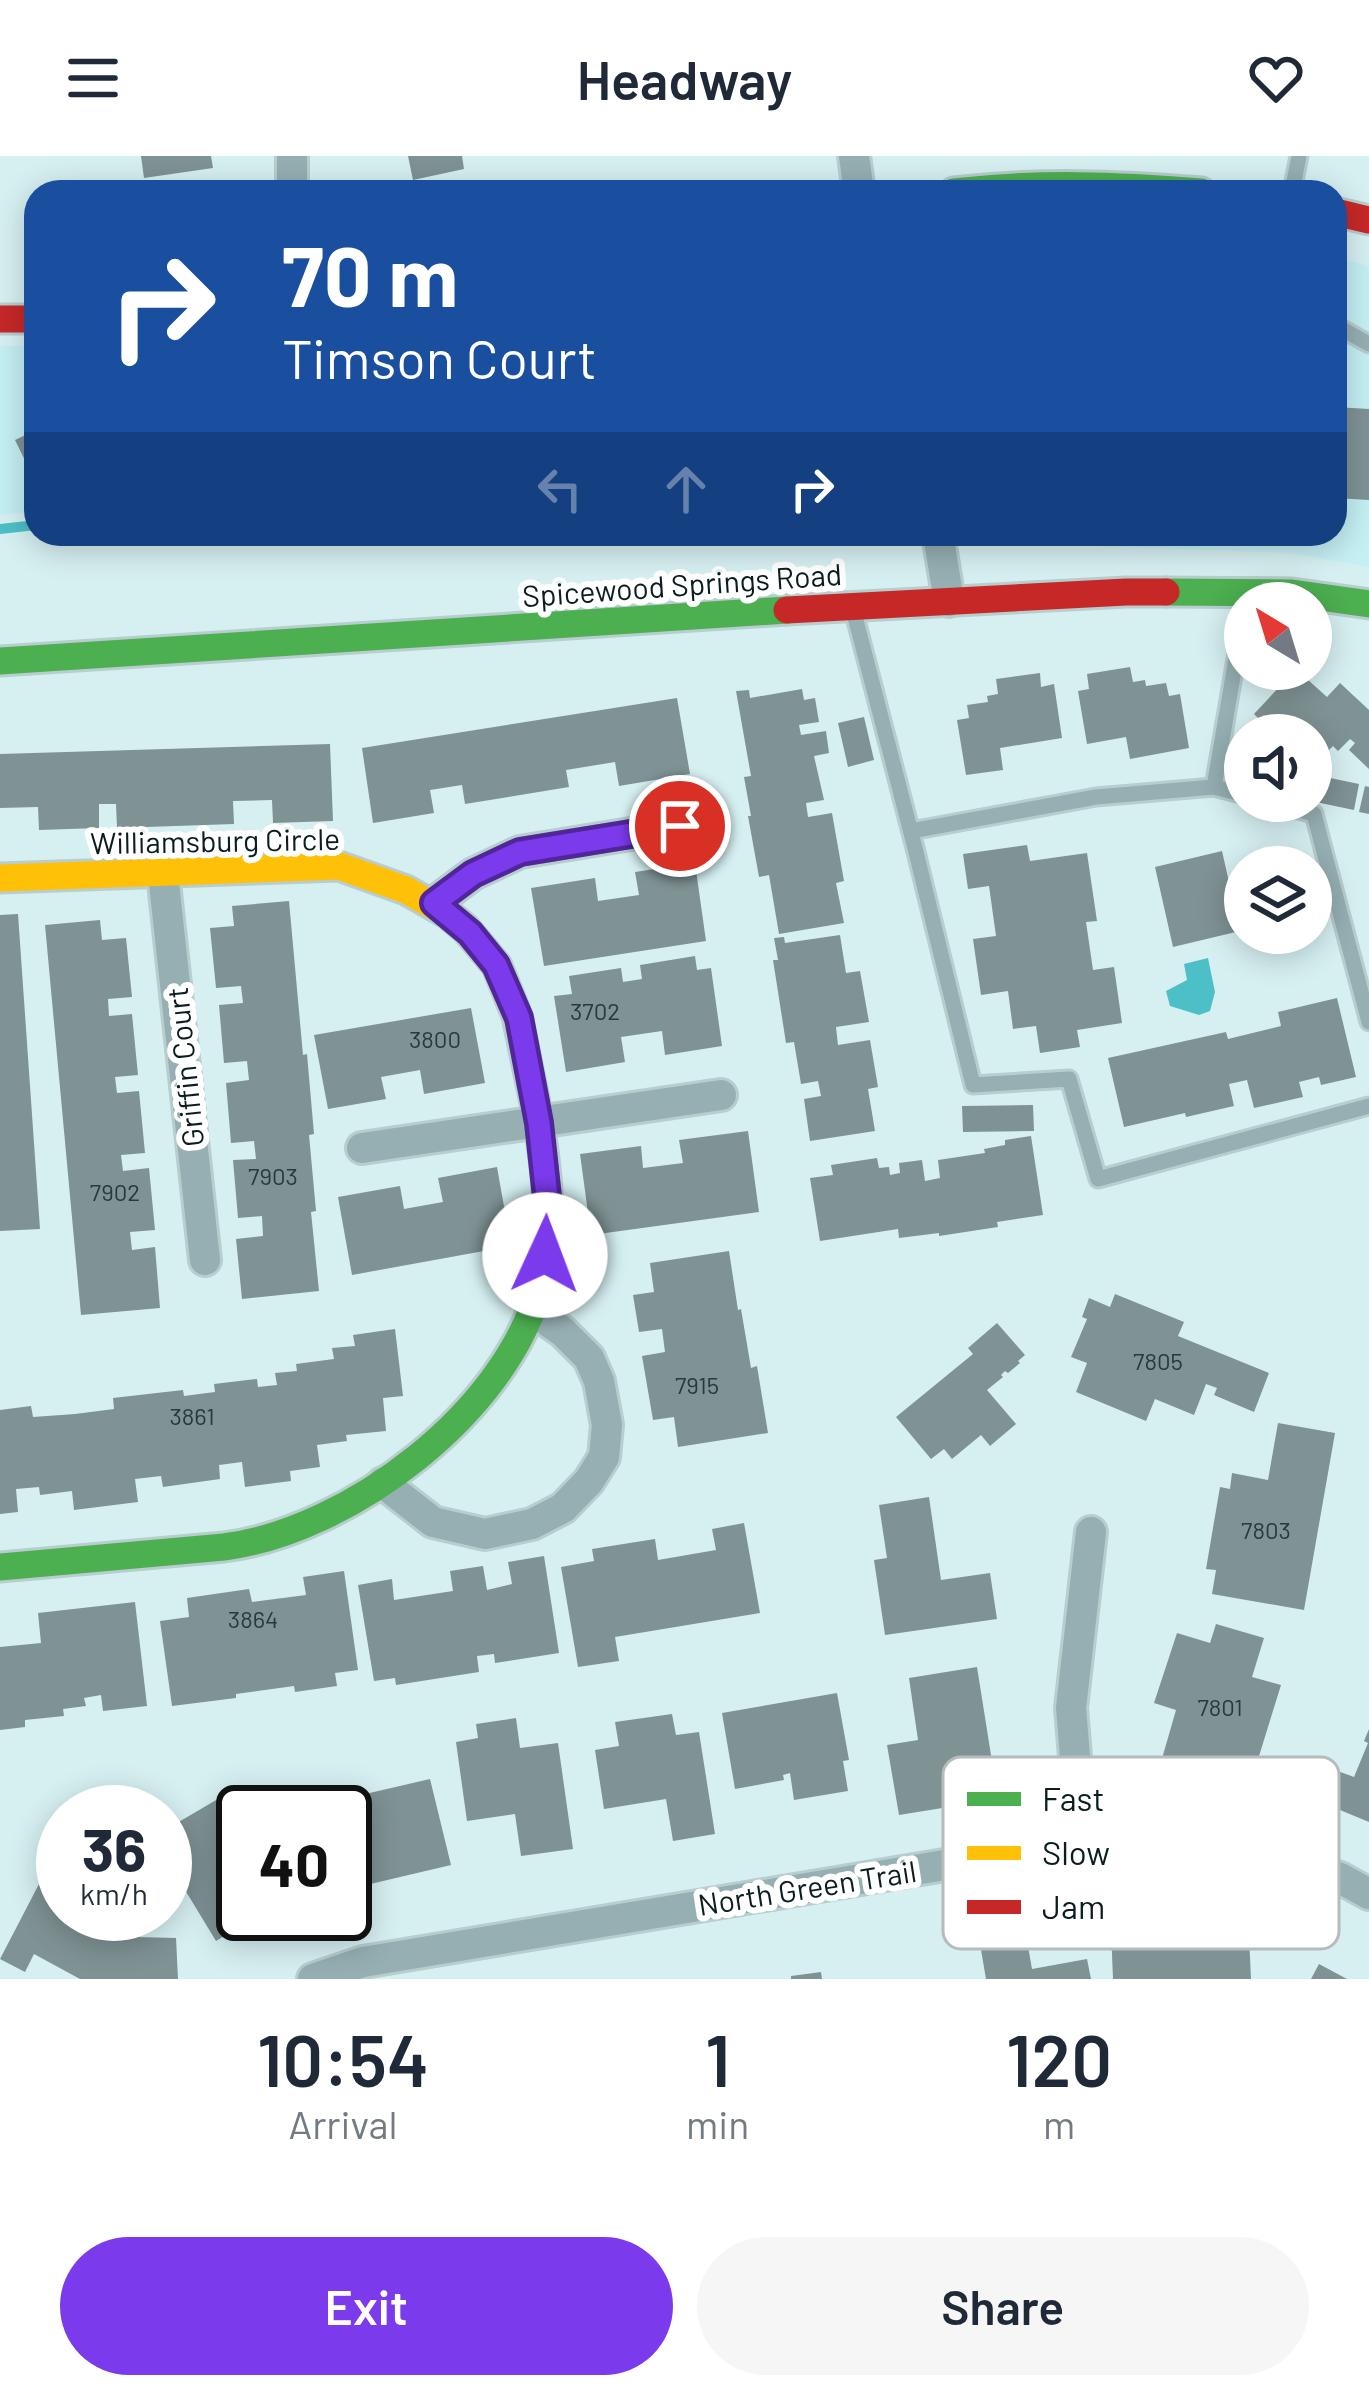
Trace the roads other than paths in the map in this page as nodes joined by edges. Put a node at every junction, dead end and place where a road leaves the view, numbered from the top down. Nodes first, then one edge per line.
1 (1097, 180) edge
2 (1145, 180) edge
3 (940, 546) edge
4 (1224, 599) edge
5 (1332, 599) edge
6 (949, 601) junction
7 (1369, 604) edge
8 (852, 606) junction
9 (0, 661) edge
10 (1231, 690) edge
11 (1214, 787) junction
12 (1224, 790) edge
13 (1316, 822) edge
14 (680, 826) dead end
15 (911, 831) junction
16 (163, 874) junction
17 (0, 878) edge
18 (434, 903) junction
19 (1369, 1022) edge
20 (721, 1095) dead end
21 (1369, 1106) edge
22 (539, 1123) junction
23 (362, 1148) dead end
24 (205, 1260) dead end
25 (532, 1310) junction
26 (383, 1484) junction
27 (1091, 1532) dead end
28 (0, 1567) edge
29 (1075, 1757) edge
30 (943, 1865) edge
31 (1339, 1878) edge
32 (1369, 1894) edge
33 (314, 1979) edge

1 - 2 main road
3 - 6 street
4 - 6 main road, Spicewood Springs Road
5 - 7 main road, Spicewood Springs Road
6 - 8 main road, Spicewood Springs Road
8 - 9 main road, Spicewood Springs Road
8 - 15 lane
10 - 11 lane
11 - 12 lane
11 - 15 lane
13 - 19 lane
14 - 18 street
15 - 21 lane
16 - 17 main road, Williamsburg Circle
16 - 18 main road, Williamsburg Circle
16 - 24 street, Griffin Court
18 - 22 main road, Williamsburg Circle
20 - 22 street
22 - 23 street
22 - 25 main road, Williamsburg Circle
25 - 26 main road, Williamsburg Circle
25 - 26 street
26 - 28 main road, Williamsburg Circle
27 - 29 street
30 - 33 street, North Green Trail
31 - 32 street, North Green Trail

